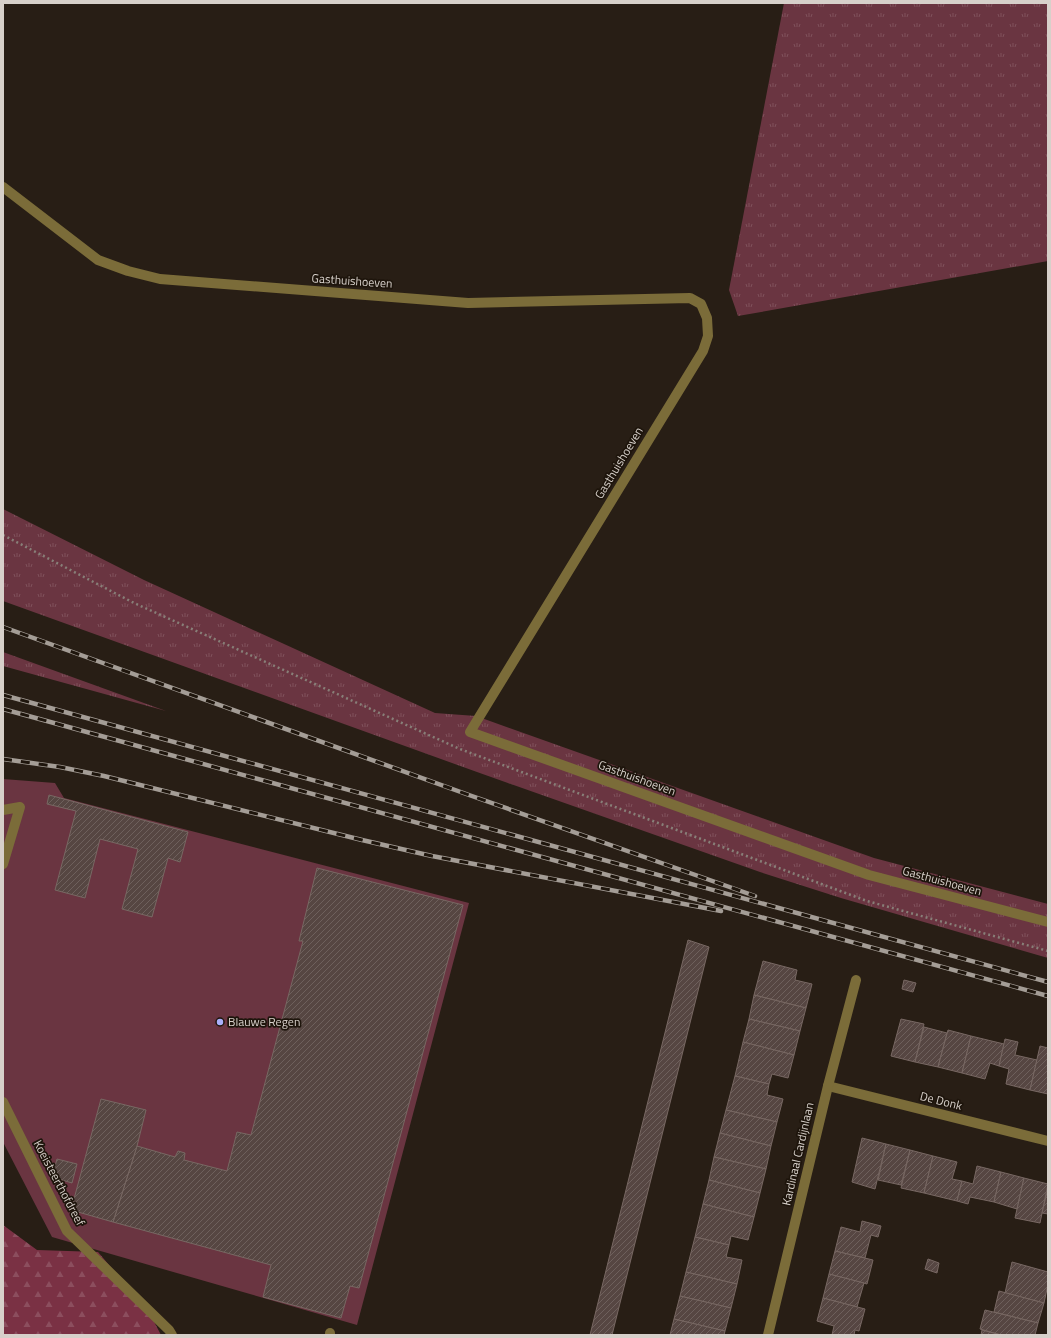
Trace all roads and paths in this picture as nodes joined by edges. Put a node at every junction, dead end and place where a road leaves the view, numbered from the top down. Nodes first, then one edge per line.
1 (3, 186) edge
2 (3, 535) edge
3 (3, 810) edge
4 (3, 864) edge
5 (1048, 922) edge
6 (1048, 951) edge
7 (856, 980) dead end
8 (828, 1086) junction
9 (3, 1102) edge
10 (1048, 1141) edge
11 (172, 1335) edge
12 (768, 1335) edge

1 - 5 street, Gasthuishoeven
2 - 6 path
3 - 4 street
7 - 8 street, Kardinaal Cardijnlaan
8 - 10 street, De Donk
8 - 12 street, Kardinaal Cardijnlaan
9 - 11 street, Koeisteerthofdreef

